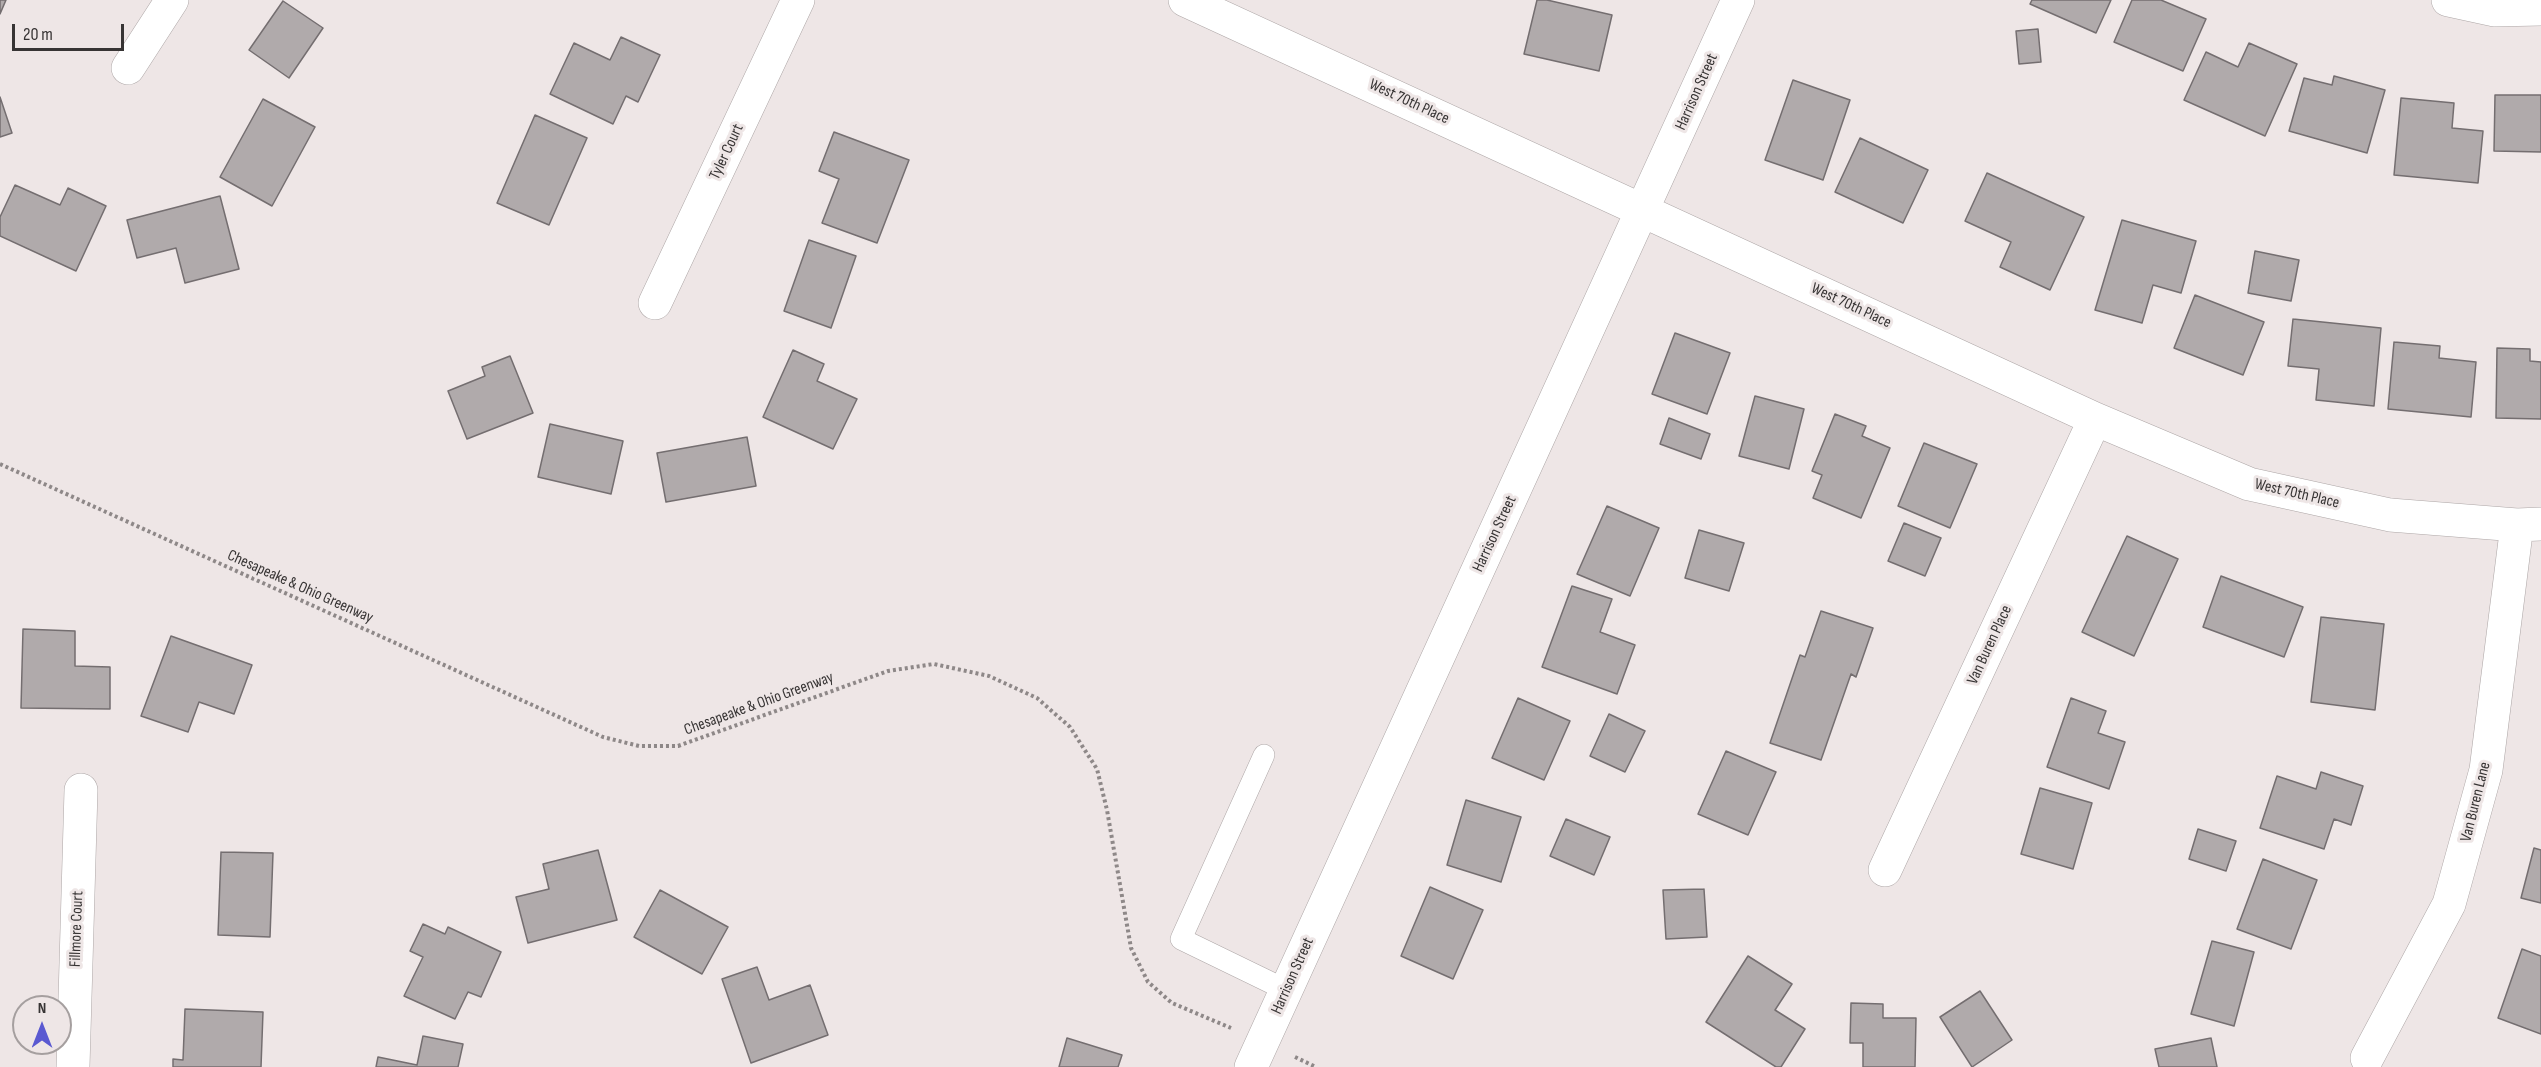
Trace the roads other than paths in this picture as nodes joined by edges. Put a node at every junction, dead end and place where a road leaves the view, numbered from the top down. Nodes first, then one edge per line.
1 (172, 0) edge
2 (798, 0) edge
3 (1185, 0) edge
4 (1738, 0) edge
5 (2448, 0) edge
6 (2541, 9) edge
7 (128, 68) dead end
8 (1644, 210) junction
9 (656, 303) dead end
10 (2095, 419) junction
11 (2529, 524) edge
12 (1264, 755) dead end
13 (81, 790) dead end
14 (1885, 870) dead end
15 (1286, 990) junction
16 (1257, 1054) edge
17 (2367, 1058) dead end
18 (73, 1067) edge

1 - 7 street
2 - 9 street, Tyler Court
3 - 8 street, West 70th Place
4 - 8 street, Harrison Street
5 - 6 street
8 - 10 street, West 70th Place
8 - 15 street, Harrison Street
10 - 11 street, West 70th Place
10 - 14 street, Van Buren Place
11 - 17 street, Van Buren Lane
12 - 15 lane
13 - 18 street, Fillmore Court
15 - 16 street, Harrison Street

